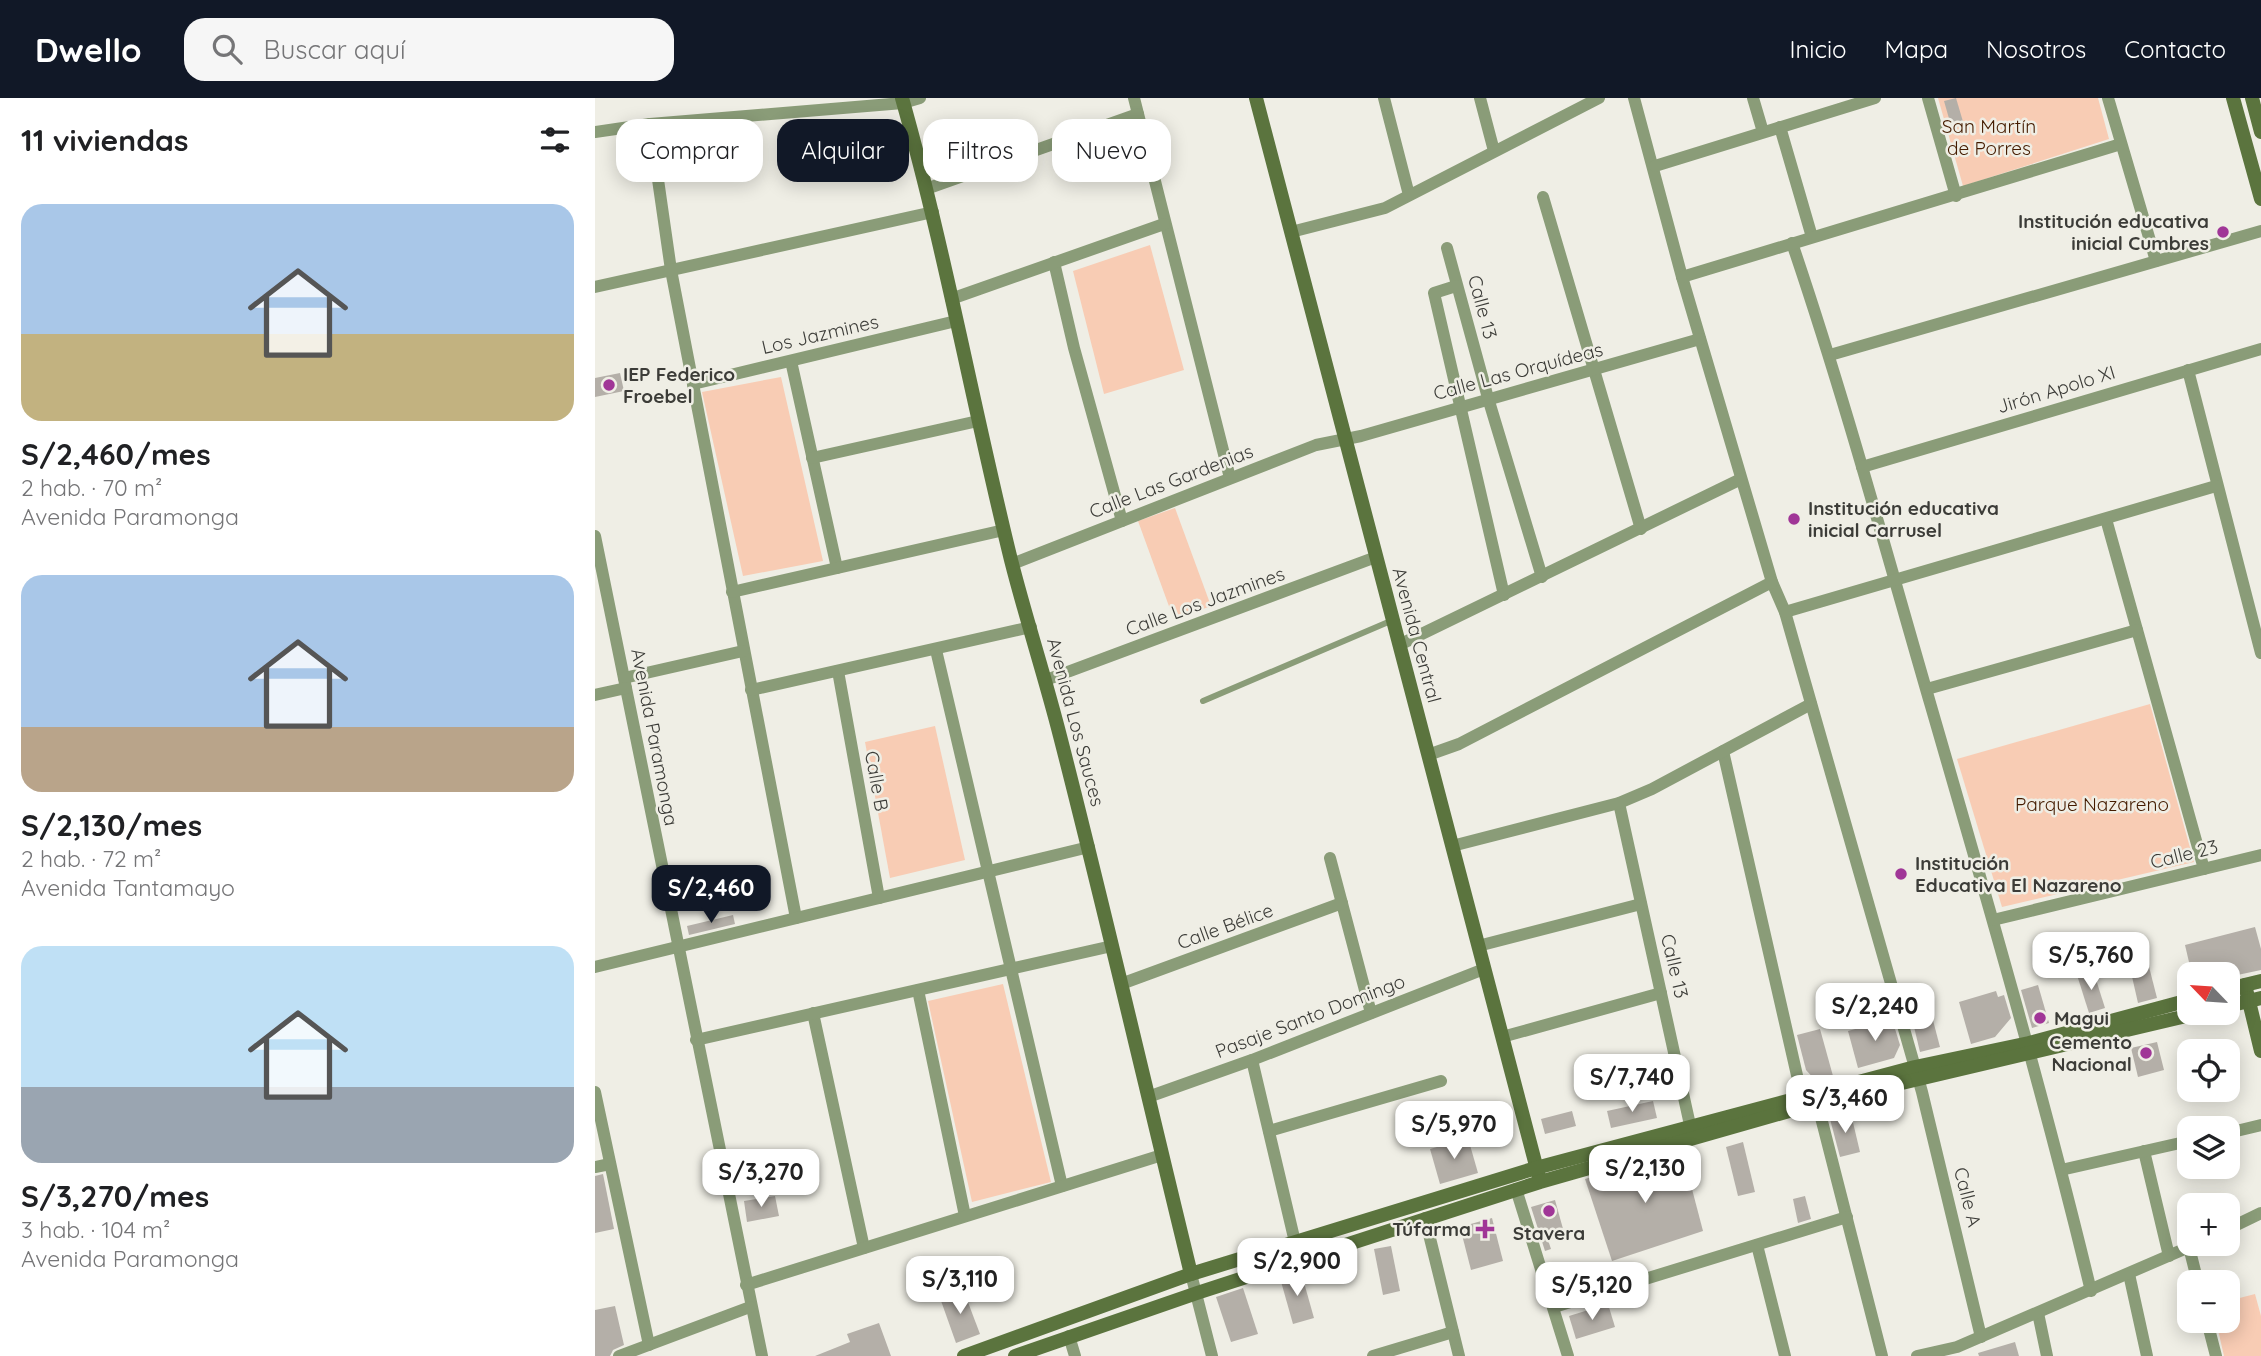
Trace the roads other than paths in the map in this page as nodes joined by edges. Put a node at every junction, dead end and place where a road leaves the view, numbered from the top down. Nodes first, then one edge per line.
1 (920, 98) edge
2 (1134, 98) edge
3 (1256, 98) edge
4 (1384, 98) edge
5 (1480, 98) edge
6 (1599, 98) edge
7 (1635, 98) edge
8 (1753, 98) edge
9 (1875, 98) edge
10 (1928, 98) edge
11 (2108, 98) edge
12 (2233, 98) edge
13 (2252, 98) edge
14 (903, 100) edge
15 (1138, 114) junction
16 (703, 119) edge
17 (1780, 127) junction
18 (616, 129) edge
19 (595, 132) edge
20 (1763, 132) junction
21 (2261, 132) edge
22 (2121, 144) junction
23 (1495, 152) junction
24 (1655, 166) junction
25 (658, 182) edge
26 (926, 189) junction
27 (1409, 195) junction
28 (1956, 196) junction
29 (1543, 197) dead end
30 (2261, 199) edge
31 (933, 212) junction
32 (1164, 224) junction
33 (2261, 231) edge
34 (1291, 232) junction
35 (1812, 237) junction
36 (1792, 243) junction
37 (1447, 248) dead end
38 (2156, 261) junction
39 (1054, 262) junction
40 (671, 270) junction
41 (1682, 277) junction
42 (1457, 286) junction
43 (595, 287) edge
44 (951, 299) junction
45 (956, 321) junction
46 (1700, 340) junction
47 (2261, 349) edge
48 (1830, 355) junction
49 (791, 361) junction
50 (1594, 370) junction
51 (2188, 370) junction
52 (693, 384) junction
53 (1487, 398) junction
54 (1459, 406) junction
55 (978, 421) junction
56 (1345, 438) junction
57 (812, 458) junction
58 (1862, 467) junction
59 (1230, 478) junction
60 (1741, 480) junction
61 (2216, 486) junction
62 (2106, 519) junction
63 (1122, 521) junction
64 (1641, 529) junction
65 (1004, 530) junction
66 (595, 536) edge
67 (1376, 557) junction
68 (1012, 564) junction
69 (837, 568) junction
70 (1542, 577) junction
71 (1895, 579) junction
72 (1772, 582) junction
73 (732, 592) junction
74 (1504, 595) junction
75 (1785, 612) junction
76 (1393, 620) junction
77 (1031, 627) junction
78 (2137, 630) junction
79 (1399, 645) junction
80 (743, 650) junction
81 (936, 650) junction
82 (2261, 653) edge
83 (838, 671) junction
84 (1046, 680) junction
85 (625, 683) junction
86 (1927, 689) junction
87 (751, 690) junction
88 (595, 695) edge
89 (1203, 701) dead end
90 (1811, 704) junction
91 (1723, 751) junction
92 (1428, 755) junction
93 (1619, 803) junction
94 (1452, 846) junction
95 (1089, 847) junction
96 (2261, 855) edge
97 (1330, 858) dead end
98 (2204, 869) junction
99 (988, 872) junction
100 (879, 898) junction
101 (1342, 903) junction
102 (1641, 904) junction
103 (796, 918) junction
104 (1993, 920) junction
105 (1112, 946) junction
106 (1478, 946) junction
107 (678, 947) junction
108 (595, 967) edge
109 (1011, 969) junction
110 (1484, 969) junction
111 (2261, 981) edge
112 (1121, 984) junction
113 (2245, 985) junction
114 (2240, 986) edge
115 (918, 990) junction
116 (1661, 993) junction
117 (2255, 999) edge
118 (2177, 1004) edge
119 (813, 1013) junction
120 (1371, 1013) junction
121 (2177, 1018) edge
122 (1502, 1037) junction
123 (696, 1040) junction
124 (2030, 1049) junction
125 (2261, 1051) edge
126 (1252, 1060) junction
127 (1917, 1073) junction
128 (1441, 1081) dead end
129 (595, 1092) edge
130 (1148, 1097) junction
131 (1810, 1100) junction
132 (2261, 1125) edge
133 (2240, 1130) edge
134 (1269, 1131) junction
135 (1692, 1133) junction
136 (2177, 1144) edge
137 (2144, 1152) junction
138 (1162, 1154) junction
139 (610, 1164) junction
140 (595, 1167) edge
141 (2061, 1170) junction
142 (1538, 1175) junction
143 (1062, 1186) junction
144 (1516, 1189) junction
145 (2261, 1213) edge
146 (965, 1216) junction
147 (1847, 1217) junction
148 (1425, 1219) junction
149 (2240, 1223) edge
150 (1295, 1242) junction
151 (1757, 1245) junction
152 (864, 1248) junction
153 (2177, 1253) edge
154 (2169, 1256) junction
155 (1191, 1274) junction
156 (2129, 1274) junction
157 (746, 1285) junction
158 (2091, 1291) junction
159 (1196, 1293) junction
160 (750, 1307) junction
161 (1554, 1307) junction
162 (2038, 1313) junction
163 (1453, 1332) junction
164 (2210, 1333) edge
165 (1069, 1336) junction
166 (1981, 1337) junction
167 (649, 1345) junction
168 (1957, 1352) edge
169 (619, 1356) edge
170 (762, 1356) edge
171 (964, 1356) edge
172 (1015, 1356) edge
173 (1075, 1356) edge
174 (1212, 1356) edge
175 (1373, 1356) edge
176 (1459, 1356) edge
177 (1568, 1356) edge
178 (1784, 1356) edge
179 (1882, 1356) edge
180 (1917, 1356) edge
181 (2047, 1356) edge
182 (2147, 1356) edge
183 (2215, 1356) edge

1 - 14 street
2 - 15 street
3 - 34 street, Avenida Central
4 - 27 street
5 - 23 street
6 - 23 street
7 - 24 street, Calle A
8 - 20 street
9 - 17 street
10 - 28 street
11 - 22 street
12 - 30 street
13 - 21 street
14 - 16 street
14 - 26 street, Avenida Los Sauces
15 - 26 street
15 - 32 street
17 - 20 street
17 - 35 street
18 - 19 street
20 - 24 street
22 - 28 street
22 - 38 street
23 - 27 street
24 - 41 street, Calle A
25 - 40 street
26 - 31 street, Avenida Los Sauces
27 - 34 street
28 - 35 street
29 - 50 street
31 - 40 street
31 - 44 street, Avenida Los Sauces
32 - 39 street
32 - 59 street
33 - 38 street
34 - 56 street, Avenida Central
35 - 36 street
36 - 41 street
36 - 48 street
37 - 42 street, Calle 13
38 - 48 street
39 - 44 street
39 - 63 street
40 - 43 street
40 - 52 street
41 - 46 street, Calle A
42 - 53 street, Calle 13
42 - 54 street
44 - 45 street, Avenida Los Sauces
45 - 49 street, Los Jazmines
45 - 55 street, Avenida Los Sauces
46 - 50 street, Calle Las Orquídeas
46 - 60 street, Calle A
47 - 51 street, Jirón Apolo XI
48 - 58 street
49 - 52 street, Los Jazmines
49 - 57 street
50 - 53 street, Calle Las Orquídeas
50 - 64 street
51 - 58 street, Jirón Apolo XI
51 - 61 street
52 - 73 street
53 - 54 street, Calle Las Orquídeas
53 - 70 street, Calle 13
54 - 56 street, Calle Las Orquídeas
54 - 74 street
55 - 57 street
55 - 65 street, Avenida Los Sauces
56 - 59 street, Calle Las Gardenias
56 - 67 street, Avenida Central
57 - 69 street
58 - 71 street
59 - 63 street, Calle Las Gardenias
60 - 64 street
60 - 72 street, Calle A
61 - 62 street
61 - 82 street
62 - 71 street
62 - 78 street
63 - 68 street, Calle Las Gardenias
64 - 70 street
65 - 68 street, Avenida Los Sauces
65 - 69 street
66 - 85 street, Avenida Paramonga
67 - 76 street, Avenida Central
67 - 84 street, Calle Los Jazmines
68 - 77 street, Avenida Los Sauces
69 - 73 street
70 - 74 street
71 - 75 street
71 - 86 street
72 - 75 street, Calle A
72 - 92 street
73 - 80 street
74 - 79 street
75 - 90 street, Calle A
76 - 79 street, Avenida Central
76 - 89 lane
77 - 81 street
77 - 84 street, Avenida Los Sauces
78 - 86 street
78 - 98 street
79 - 92 street, Avenida Central
80 - 85 street
80 - 87 street
81 - 83 street
81 - 99 street
83 - 87 street
83 - 100 street, Calle B
84 - 95 street, Avenida Los Sauces
85 - 88 street
85 - 107 street, Avenida Paramonga
86 - 104 street
87 - 103 street
90 - 91 street
90 - 127 street, Calle A
91 - 93 street
91 - 131 street
92 - 94 street, Avenida Central
93 - 94 street
93 - 102 street, Calle 13
94 - 106 street, Avenida Central
95 - 99 street
95 - 105 street, Avenida Los Sauces
96 - 98 street, Calle 23
97 - 101 street
98 - 104 street, Calle 23
99 - 100 street
99 - 109 street
100 - 103 street
101 - 112 street, Calle Bélice
101 - 120 street
102 - 106 street
102 - 116 street, Calle 13
103 - 107 street
104 - 124 street
105 - 109 street
105 - 112 street, Avenida Los Sauces
106 - 110 street, Avenida Central
107 - 108 street
107 - 123 street, Avenida Paramonga
109 - 115 street
109 - 143 street
110 - 120 street, Pasaje Santo Domingo
110 - 122 street, Avenida Central
111 - 113 street
112 - 130 street, Avenida Los Sauces
113 - 114 street
113 - 117 street
115 - 119 street
115 - 146 street
116 - 122 street
116 - 135 street, Calle 13
117 - 125 street
118 - 124 street
119 - 123 street
119 - 152 street
120 - 126 street, Pasaje Santo Domingo
121 - 124 street
122 - 142 street, Avenida Central
123 - 157 street, Avenida Paramonga
124 - 127 street
124 - 141 street
126 - 130 street, Pasaje Santo Domingo
126 - 134 street
127 - 131 street
127 - 166 street, Calle A
128 - 134 street
129 - 139 street
130 - 138 street, Avenida Los Sauces
131 - 135 street
131 - 147 street
132 - 133 street
134 - 150 street
135 - 142 street
136 - 137 street
137 - 141 street
137 - 154 street
138 - 143 street
138 - 155 street, Avenida Los Sauces
139 - 140 street
139 - 167 street
141 - 158 street
142 - 144 street
142 - 150 street
143 - 146 street
144 - 148 street
144 - 161 street
145 - 149 street
146 - 152 street
147 - 151 street
147 - 179 street
148 - 159 street
148 - 163 street
150 - 155 street
151 - 161 street
151 - 178 street
152 - 157 street
153 - 154 street
154 - 156 street
155 - 159 street, Avenida Los Sauces
155 - 171 street
156 - 158 street
156 - 182 street
157 - 160 street, Avenida Paramonga
158 - 162 street
159 - 165 street
159 - 174 street, Avenida Los Sauces
160 - 167 street
160 - 170 street, Avenida Paramonga
161 - 177 street
162 - 166 street
162 - 181 street
163 - 175 street
163 - 176 street
164 - 183 street
165 - 172 street
165 - 173 street
166 - 168 street
167 - 169 street
168 - 180 street

